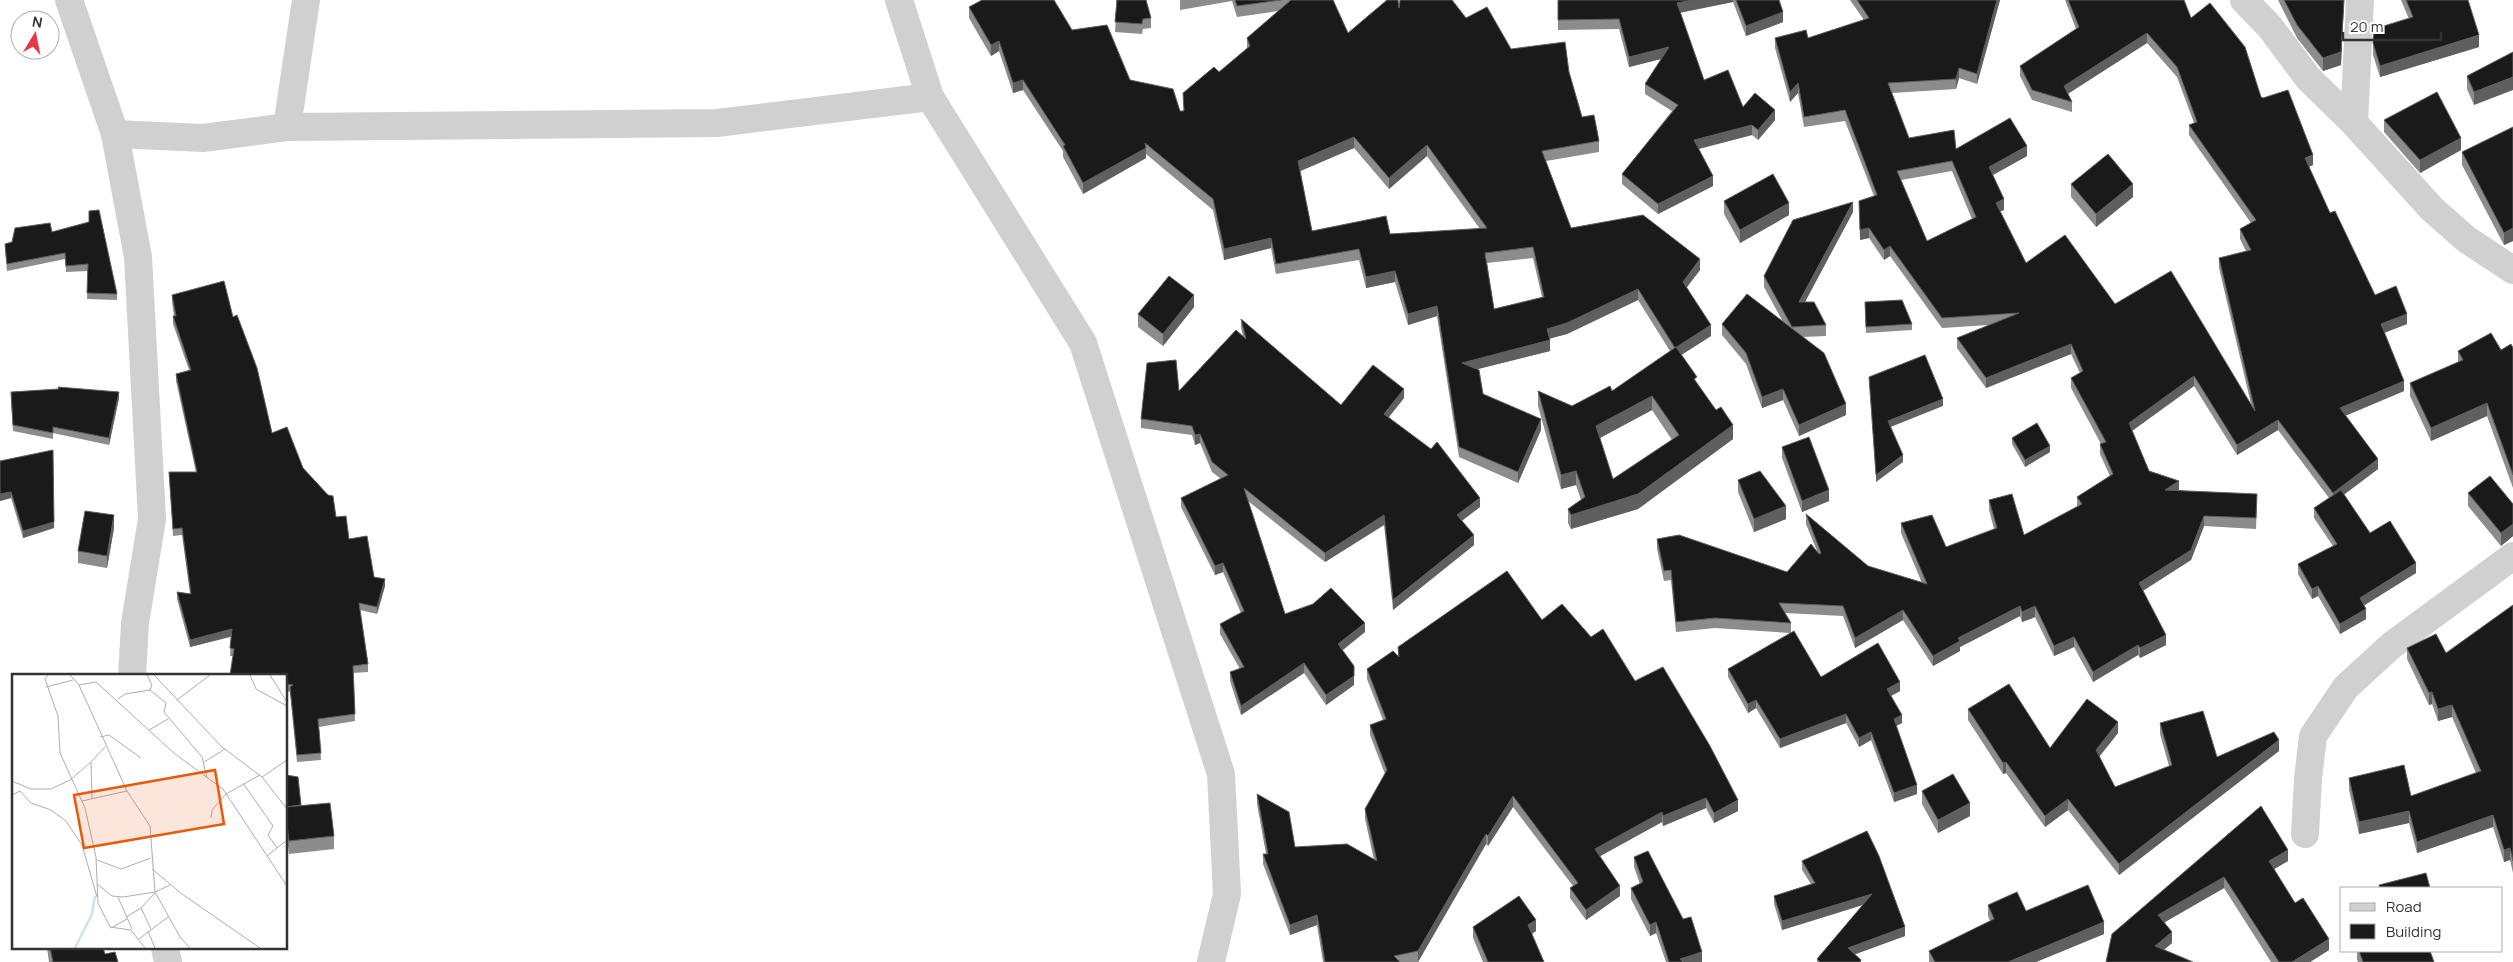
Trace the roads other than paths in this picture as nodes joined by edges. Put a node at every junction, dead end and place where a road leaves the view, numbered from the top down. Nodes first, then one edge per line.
1 (69, 0) edge
2 (306, 0) edge
3 (899, 0) edge
4 (2244, 0) edge
5 (2360, 0) edge
6 (930, 97) junction
7 (2354, 123) junction
8 (287, 127) junction
9 (114, 134) junction
10 (2513, 270) edge
11 (2513, 556) edge
12 (132, 674) edge
13 (2305, 834) dead end
14 (1211, 962) edge

1 - 9 street
2 - 8 street
3 - 6 street
4 - 7 street
5 - 7 street
6 - 8 street
6 - 14 street
7 - 10 street
8 - 9 street
9 - 12 street
11 - 13 street

